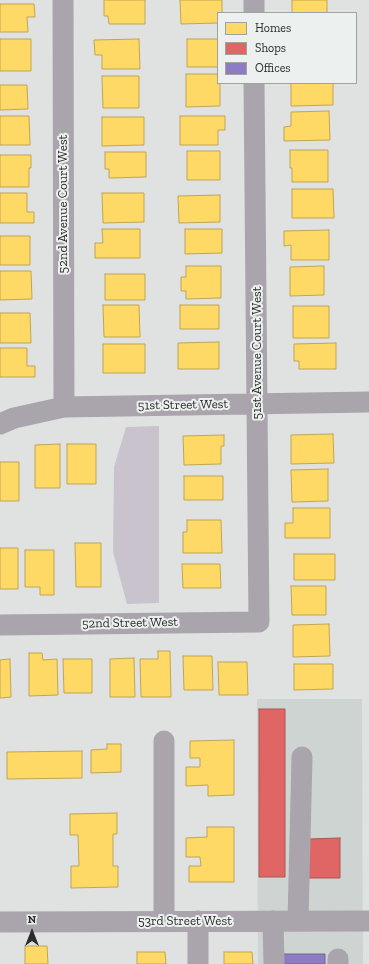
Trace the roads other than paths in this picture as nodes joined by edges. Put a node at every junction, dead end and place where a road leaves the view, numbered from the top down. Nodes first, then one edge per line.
1 (63, 0) edge
2 (254, 0) edge
3 (254, 12) edge
4 (254, 84) edge
5 (369, 402) edge
6 (257, 404) junction
7 (64, 407) junction
8 (0, 424) edge
9 (259, 622) joint
10 (0, 625) edge
11 (164, 741) dead end
12 (302, 757) dead end
13 (164, 921) junction
14 (198, 921) junction
15 (273, 921) junction
16 (298, 921) junction
17 (369, 921) edge
18 (0, 922) edge
19 (198, 964) edge
20 (274, 964) edge

1 - 7 street, 52nd Avenue Court West
2 - 3 street
4 - 6 street, 51st Avenue Court West
5 - 6 street, 51st Street West
6 - 7 street, 51st Street West
6 - 9 street, 51st Avenue Court West
7 - 8 street, 51st Street West
9 - 10 street, 52nd Street West
11 - 13 street
12 - 16 street
13 - 14 street, 53rd Street West
13 - 18 street, 53rd Street West
14 - 15 street, 53rd Street West
14 - 19 street
15 - 16 street, 53rd Street West
15 - 20 street
16 - 17 street, 53rd Street West

